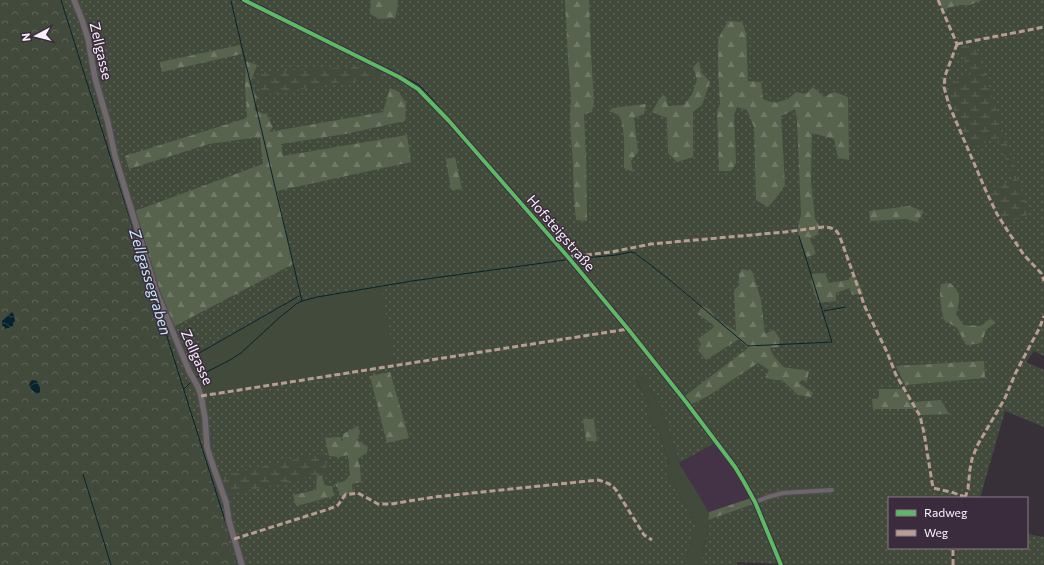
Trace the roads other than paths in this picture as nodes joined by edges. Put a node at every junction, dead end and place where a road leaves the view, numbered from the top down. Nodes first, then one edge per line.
1 (74, 0) edge
2 (244, 0) edge
3 (832, 490) dead end
4 (755, 502) junction
5 (242, 565) edge
6 (781, 565) edge

1 - 5 main road, Zellgasse
2 - 4 street, Hofsteigstraße
3 - 4 street
4 - 6 street, Hofsteigstraße

